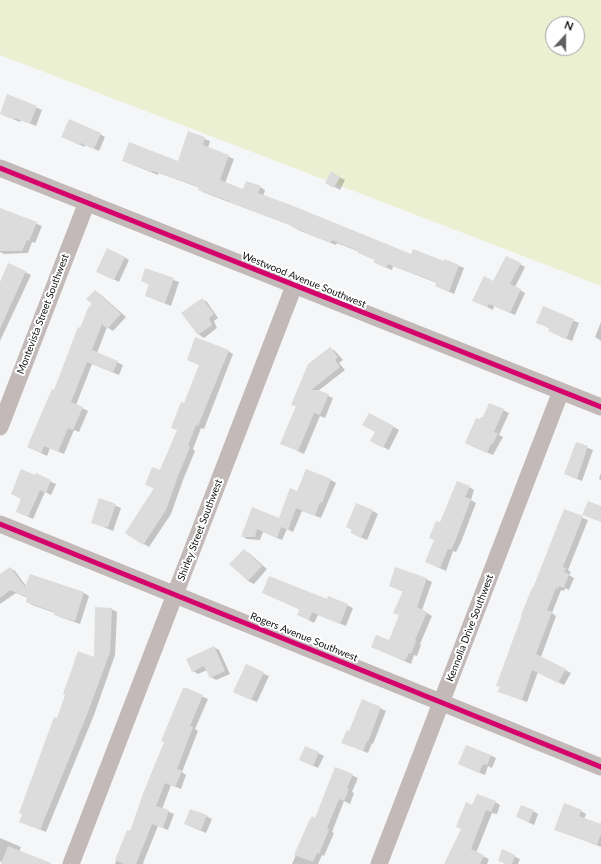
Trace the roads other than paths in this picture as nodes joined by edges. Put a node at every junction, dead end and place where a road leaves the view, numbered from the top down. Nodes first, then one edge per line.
1 (0, 168) edge
2 (86, 202) junction
3 (294, 286) junction
4 (561, 392) junction
5 (601, 407) edge
6 (0, 427) edge
7 (0, 524) edge
8 (175, 594) junction
9 (441, 702) junction
10 (601, 768) edge
11 (71, 864) edge
12 (379, 864) edge

1 - 2 street, Westwood Avenue Southwest
2 - 3 street, Westwood Avenue Southwest
2 - 6 street, Montevista Street Southwest
3 - 4 street, Westwood Avenue Southwest
3 - 8 street, Shirley Street Southwest
4 - 5 street, Westwood Avenue Southwest
4 - 9 street, Kennolia Drive Southwest
7 - 8 street, Rogers Avenue Southwest
8 - 9 street, Rogers Avenue Southwest
8 - 11 street, Shirley Street Southwest
9 - 10 street, Rogers Avenue Southwest
9 - 12 street, Kennolia Drive Southwest

